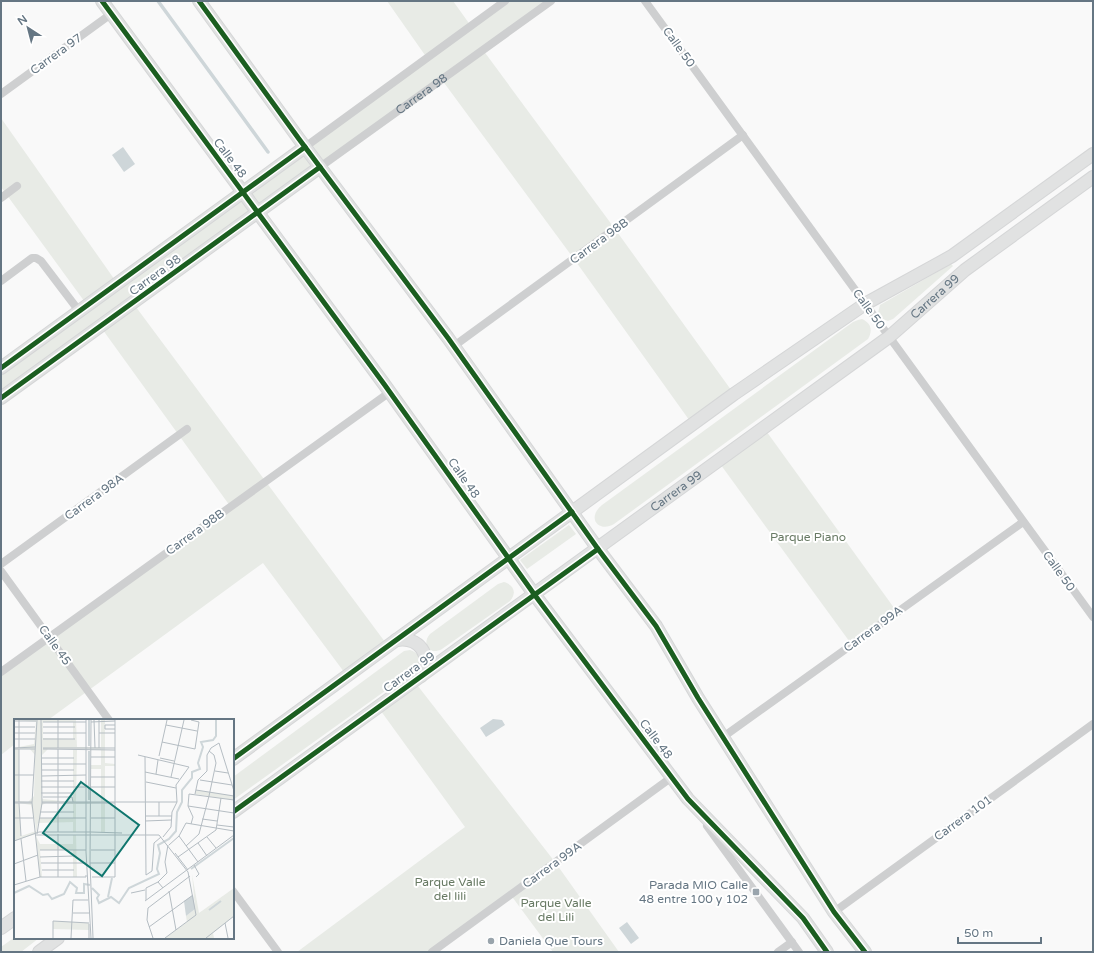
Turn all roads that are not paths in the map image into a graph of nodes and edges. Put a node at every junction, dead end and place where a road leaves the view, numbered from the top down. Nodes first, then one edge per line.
1 (102, 1) edge
2 (199, 1) edge
3 (505, 1) edge
4 (551, 1) edge
5 (645, 1) edge
6 (111, 14) junction
7 (2, 91) edge
8 (744, 136) junction
9 (305, 147) junction
10 (1093, 154) edge
11 (320, 167) junction
12 (1093, 177) edge
13 (17, 186) dead end
14 (243, 192) junction
15 (1, 198) edge
16 (258, 212) junction
17 (1, 281) edge
18 (865, 304) junction
19 (79, 311) junction
20 (889, 337) junction
21 (454, 346) junction
22 (1, 368) edge
23 (390, 392) junction
24 (1, 398) edge
25 (187, 429) dead end
26 (572, 512) junction
27 (1023, 522) junction
28 (598, 549) junction
29 (508, 558) junction
30 (1, 564) edge
31 (1, 571) edge
32 (534, 594) junction
33 (1093, 617) edge
34 (49, 637) junction
35 (396, 640) junction
36 (1, 672) edge
37 (421, 676) junction
38 (108, 719) edge
39 (1093, 724) edge
40 (723, 737) junction
41 (234, 758) edge
42 (672, 777) junction
43 (688, 800) junction
44 (234, 811) edge
45 (234, 892) edge
46 (834, 912) junction
47 (14, 919) edge
48 (1, 928) edge
49 (57, 939) edge
50 (792, 942) junction
51 (39, 952) edge
52 (278, 952) edge
53 (432, 952) edge
54 (778, 952) edge
55 (799, 952) edge
56 (827, 952) edge
57 (865, 952) edge

1 - 6 main road, Calle 48
2 - 9 main road
3 - 9 street, Carrera 98
4 - 11 street, Carrera 98
5 - 8 street, Calle 50
6 - 7 street, Carrera 97
6 - 14 main road, Calle 48
8 - 18 street, Calle 50
8 - 21 street, Carrera 98B
9 - 11 main road
9 - 14 main road, Carrera 98
10 - 18 main road, Carrera 99
11 - 16 main road, Carrera 98
11 - 21 main road
12 - 20 main road, Carrera 99
13 - 15 street
14 - 16 main road, Calle 48
14 - 19 main road, Carrera 98
16 - 23 main road, Calle 48
16 - 24 main road, Carrera 98
17 - 19 street
18 - 20 street, Calle 50
18 - 26 main road, Carrera 99
19 - 22 main road, Carrera 98
20 - 27 street, Calle 50
20 - 28 main road, Carrera 99
21 - 26 main road
23 - 29 main road, Calle 48
23 - 34 street, Carrera 98B
25 - 30 street, Carrera 98A
26 - 28 main road
26 - 29 main road, Carrera 99
27 - 33 street, Calle 50
27 - 40 street, Carrera 99A
28 - 32 main road, Carrera 99
28 - 40 main road
29 - 32 main road, Calle 48
29 - 35 main road, Carrera 99
31 - 34 street, Calle 45
32 - 37 main road, Carrera 99
32 - 42 main road, Calle 48
34 - 36 street, Carrera 98B
34 - 38 street, Calle 45
35 - 37 main road
35 - 41 main road, Carrera 99
37 - 44 main road, Carrera 99
39 - 46 street, Carrera 101
40 - 46 main road
42 - 43 main road, Calle 48
42 - 53 street, Carrera 99A
43 - 50 street, Calle 48
43 - 56 main road, Calle 48
45 - 52 street
46 - 57 main road
47 - 48 main road
49 - 51 main road
50 - 54 street
50 - 55 street, Calle 48

